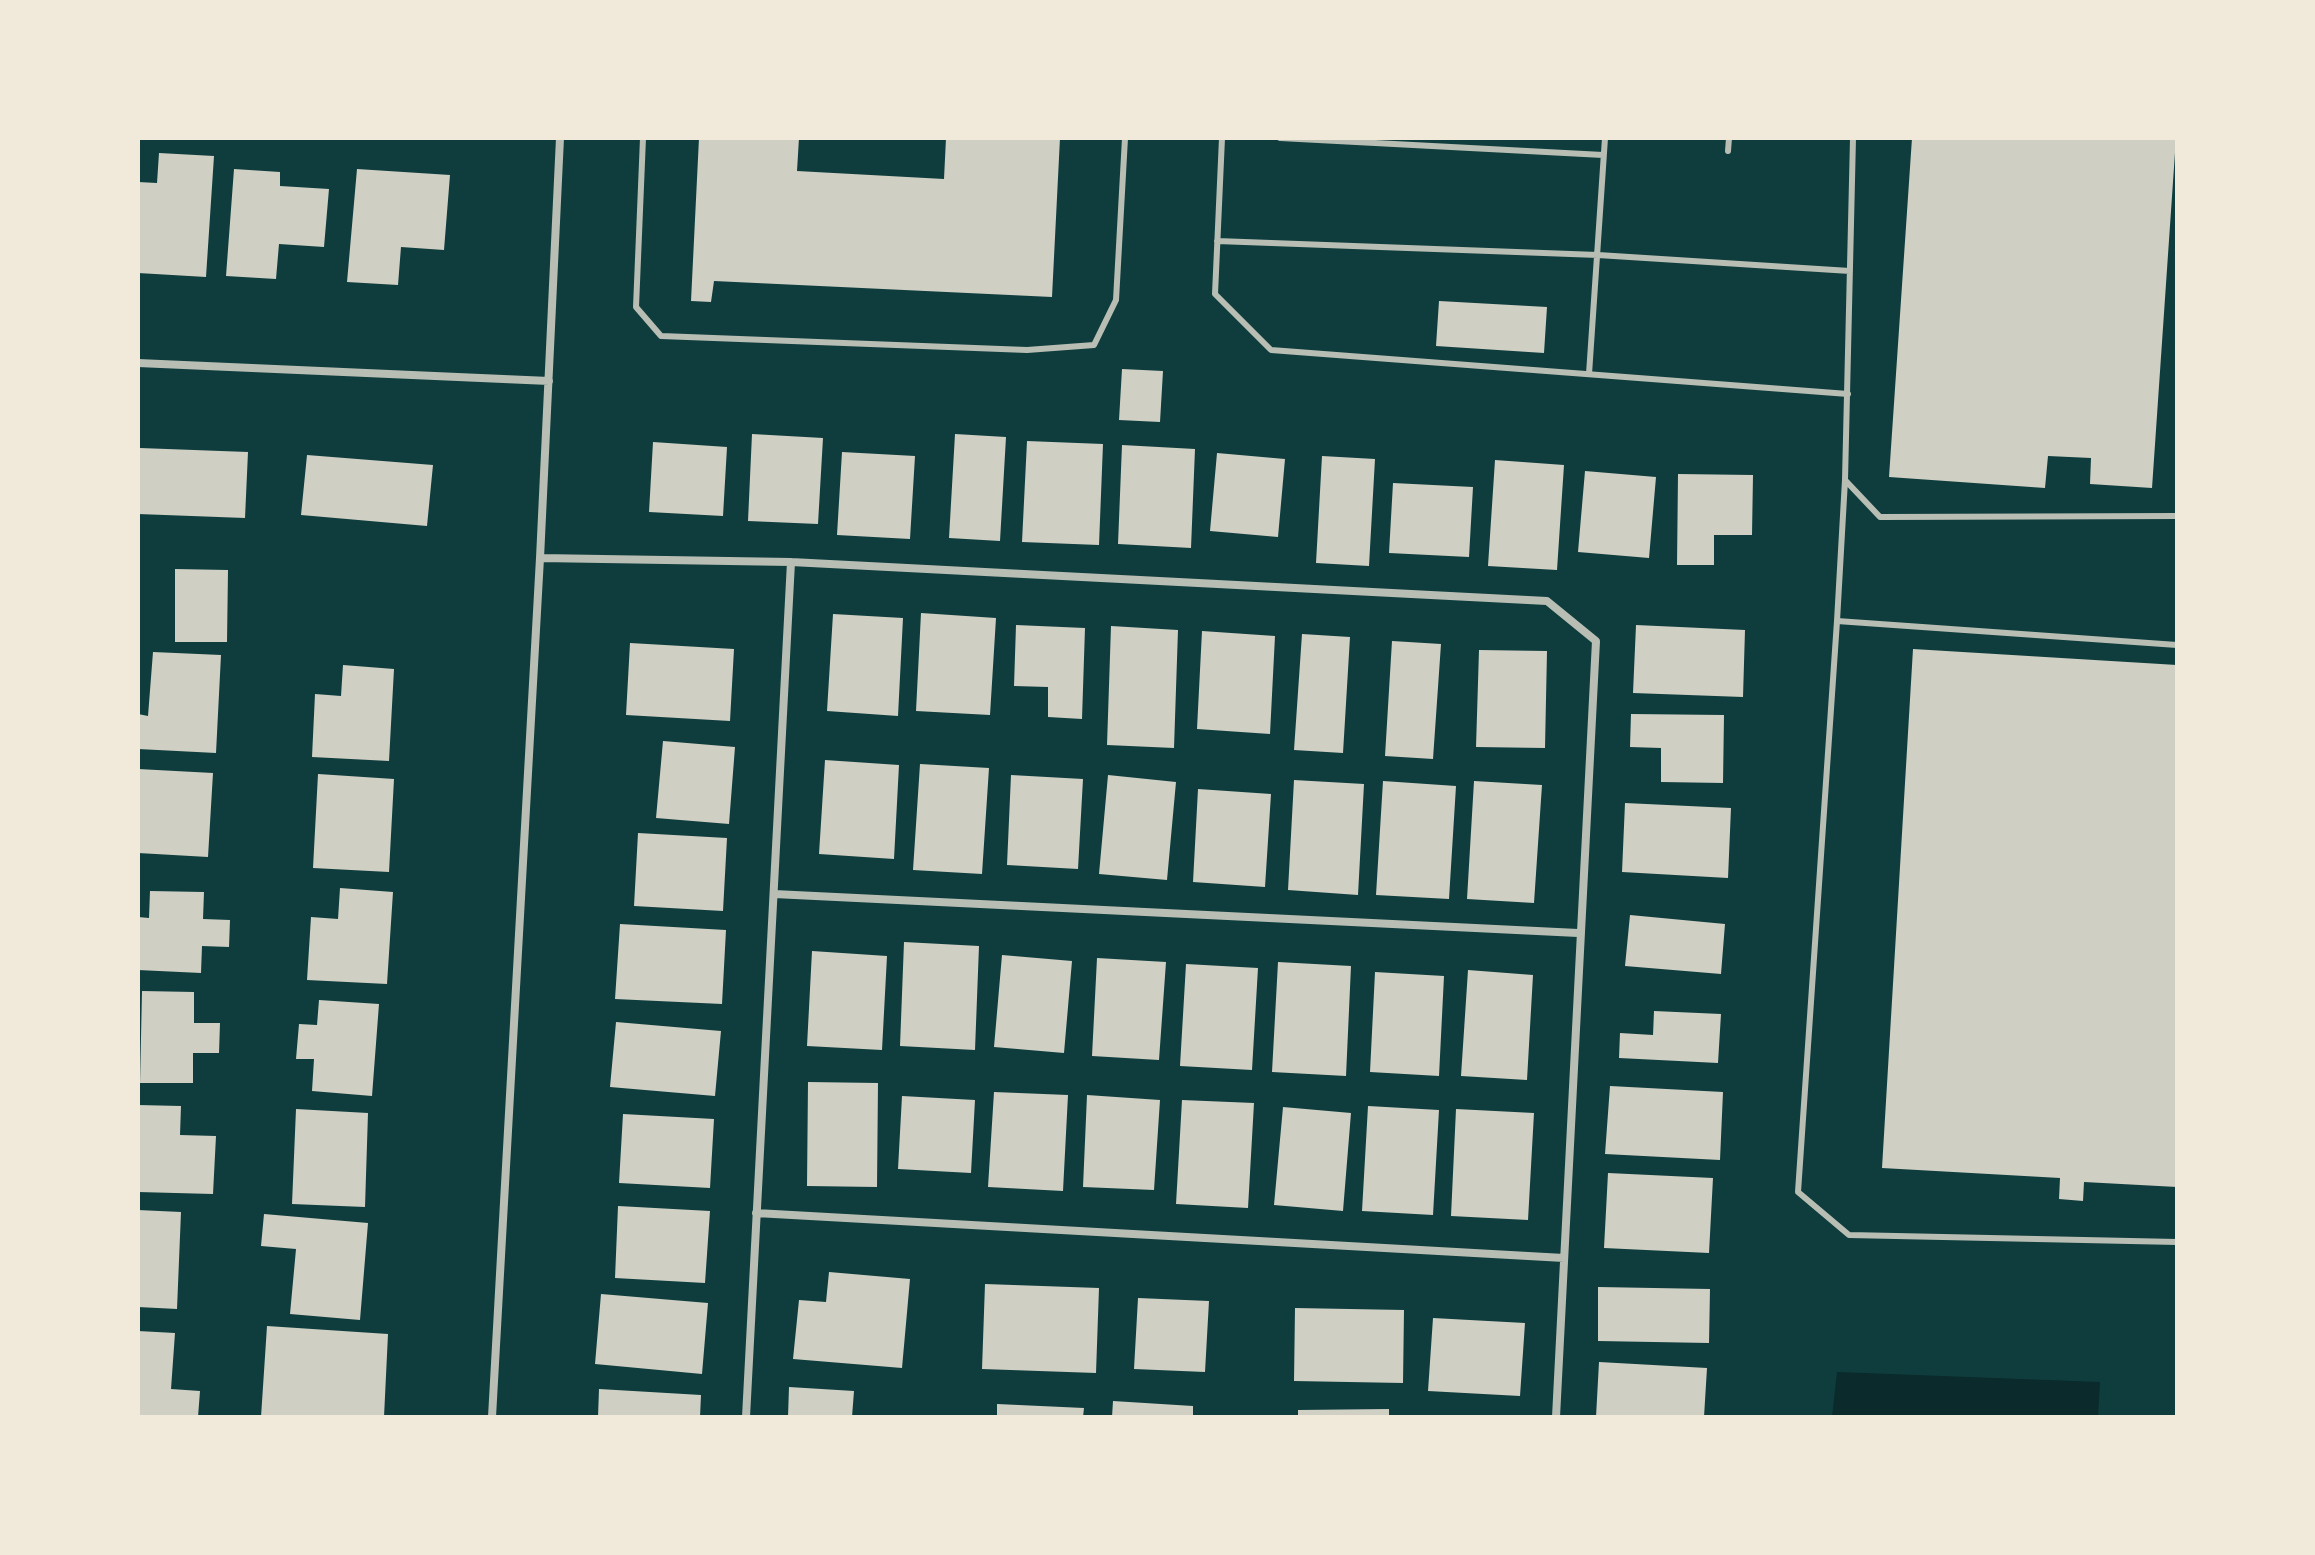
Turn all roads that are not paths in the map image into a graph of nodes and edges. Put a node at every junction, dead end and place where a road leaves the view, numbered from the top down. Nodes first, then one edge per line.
1 (560, 138) edge
2 (643, 138) edge
3 (1125, 138) edge
4 (1222, 138) edge
5 (1280, 138) edge
6 (1605, 138) edge
7 (1729, 138) edge
8 (1853, 138) edge
9 (1728, 151) dead end
10 (1603, 155) junction
11 (1217, 241) junction
12 (1598, 255) junction
13 (1850, 271) junction
14 (138, 363) edge
15 (1589, 374) junction
16 (549, 381) junction
17 (1848, 394) junction
18 (1845, 480) junction
19 (2177, 516) edge
20 (540, 558) junction
21 (791, 562) junction
22 (1837, 621) junction
23 (2177, 645) edge
24 (774, 894) junction
25 (1578, 933) junction
26 (756, 1213) junction
27 (2177, 1242) edge
28 (1564, 1258) junction
29 (492, 1417) edge
30 (746, 1417) edge
31 (1556, 1417) edge

1 - 16 street
2 - 3 lane
4 - 11 lane
5 - 10 lane
6 - 10 lane
7 - 9 lane
8 - 13 lane
10 - 12 lane
11 - 12 lane
11 - 15 lane
12 - 13 lane
12 - 15 lane
13 - 17 lane
14 - 16 street
15 - 17 lane
16 - 20 street
17 - 18 lane
18 - 19 lane
18 - 22 lane
20 - 21 street
20 - 29 street
21 - 24 street
21 - 25 street
22 - 23 lane
22 - 27 lane
24 - 25 street
24 - 26 street
25 - 28 street
26 - 28 street
26 - 30 street
28 - 31 street

